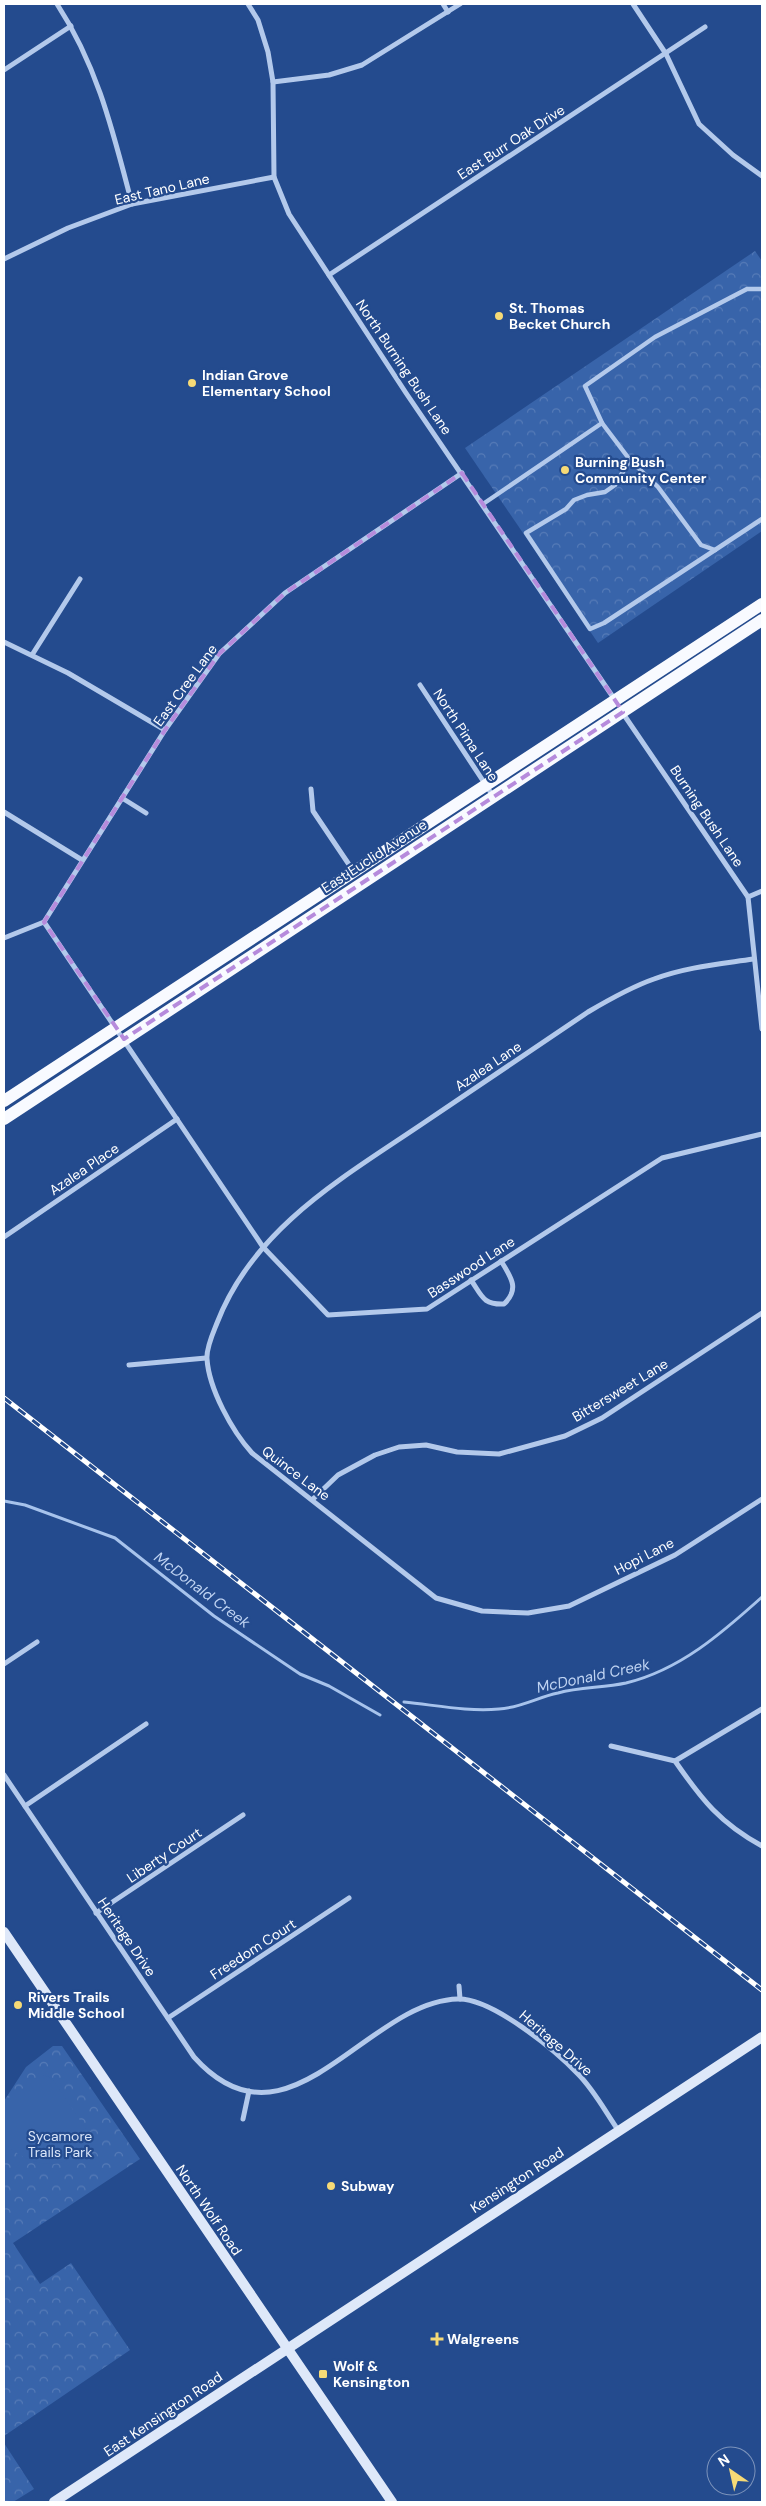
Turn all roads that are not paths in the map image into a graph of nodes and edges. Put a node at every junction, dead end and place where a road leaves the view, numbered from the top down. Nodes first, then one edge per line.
1 (57, 4) edge
2 (248, 4) edge
3 (443, 4) edge
4 (460, 4) edge
5 (633, 4) edge
6 (448, 12) junction
7 (71, 26) junction
8 (705, 27) dead end
9 (666, 54) junction
10 (4, 70) edge
11 (274, 82) junction
12 (762, 176) edge
13 (274, 177) junction
14 (132, 204) junction
15 (4, 258) edge
16 (329, 275) junction
17 (762, 289) edge
18 (602, 423) junction
19 (630, 460) junction
20 (462, 473) junction
21 (483, 504) junction
22 (762, 519) edge
23 (715, 550) junction
24 (80, 579) dead end
25 (762, 604) edge
26 (762, 620) edge
27 (4, 642) edge
28 (32, 655) junction
29 (420, 685) dead end
30 (619, 707) junction
31 (164, 730) junction
32 (311, 789) dead end
33 (490, 791) junction
34 (122, 798) junction
35 (4, 812) edge
36 (146, 813) dead end
37 (82, 860) junction
38 (358, 877) junction
39 (762, 891) edge
40 (748, 897) junction
41 (44, 922) junction
42 (4, 938) edge
43 (753, 959) junction
44 (762, 1029) edge
45 (120, 1034) junction
46 (4, 1101) edge
47 (4, 1119) edge
48 (177, 1120) junction
49 (762, 1134) edge
50 (4, 1236) edge
51 (263, 1247) junction
52 (501, 1261) junction
53 (471, 1280) junction
54 (762, 1313) edge
55 (206, 1358) junction
56 (129, 1365) dead end
57 (313, 1499) junction
58 (762, 1499) edge
59 (528, 1613) joint
60 (37, 1642) dead end
61 (4, 1664) edge
62 (762, 1709) edge
63 (146, 1724) dead end
64 (611, 1746) dead end
65 (675, 1761) junction
66 (4, 1775) edge
67 (25, 1806) junction
68 (243, 1815) dead end
69 (762, 1846) edge
70 (350, 1898) dead end
71 (96, 1913) junction
72 (4, 1932) edge
73 (459, 1986) dead end
74 (460, 1999) junction
75 (168, 2018) junction
76 (762, 2037) edge
77 (250, 2091) junction
78 (243, 2119) dead end
79 (618, 2130) junction
80 (287, 2348) junction
81 (54, 2502) edge
82 (392, 2502) edge

1 - 7 street
2 - 11 street, North Burning Bush Lane
3 - 6 street
4 - 6 street
5 - 9 street
6 - 11 street
7 - 10 street
7 - 14 street
8 - 9 street, East Burr Oak Drive
9 - 12 street
9 - 16 street, East Burr Oak Drive
11 - 13 street, North Burning Bush Lane
13 - 14 street, East Tano Lane
13 - 16 street, North Burning Bush Lane
14 - 15 street, East Tano Lane
16 - 20 street, North Burning Bush Lane
17 - 18 street
18 - 19 street
18 - 21 street
19 - 23 street
19 - 23 street
20 - 21 street, North Burning Bush Lane
20 - 31 street, East Cree Lane
21 - 30 street, North Burning Bush Lane
22 - 23 street
24 - 28 street
25 - 30 main road, East Euclid Avenue
26 - 30 main road, East Euclid Avenue
27 - 28 street
28 - 31 street
29 - 33 street, North Pima Lane
30 - 33 main road, East Euclid Avenue
30 - 40 street, Burning Bush Lane
31 - 34 street, East Cree Lane
32 - 38 street
33 - 38 main road, East Euclid Avenue
34 - 36 street
34 - 37 street, East Cree Lane
35 - 37 street
37 - 41 street, East Cree Lane
38 - 45 main road, East Euclid Avenue
39 - 40 street
40 - 43 street, Burning Bush Lane
41 - 42 street
41 - 45 street, Basswood Lane
43 - 44 street, Burning Bush Lane
43 - 51 street, Azalea Lane
45 - 46 main road, East Euclid Avenue
45 - 47 main road, East Euclid Avenue
45 - 48 street, Basswood Lane
48 - 50 street, Azalea Place
48 - 51 street, Basswood Lane
49 - 52 street, Basswood Lane
51 - 53 street, Basswood Lane
51 - 55 street
52 - 53 street, Basswood Lane
52 - 53 street
54 - 57 street, Bittersweet Lane
55 - 56 street
55 - 57 street, Quince Lane
57 - 59 street, Quince Lane
58 - 59 street, Hopi Lane
60 - 61 street
62 - 65 street
63 - 67 street
64 - 65 street
65 - 69 street
66 - 67 street, Heritage Drive
67 - 71 street, Heritage Drive
68 - 71 street, Liberty Court
70 - 75 street, Freedom Court
71 - 75 street, Heritage Drive
72 - 80 main road, North Wolf Road
73 - 74 street
74 - 77 street, Heritage Drive
74 - 79 street, Heritage Drive
75 - 77 street, Heritage Drive
76 - 79 main road, Kensington Road
77 - 78 street
79 - 80 main road, Kensington Road
80 - 81 main road, East Kensington Road
80 - 82 main road, North Wolf Road

